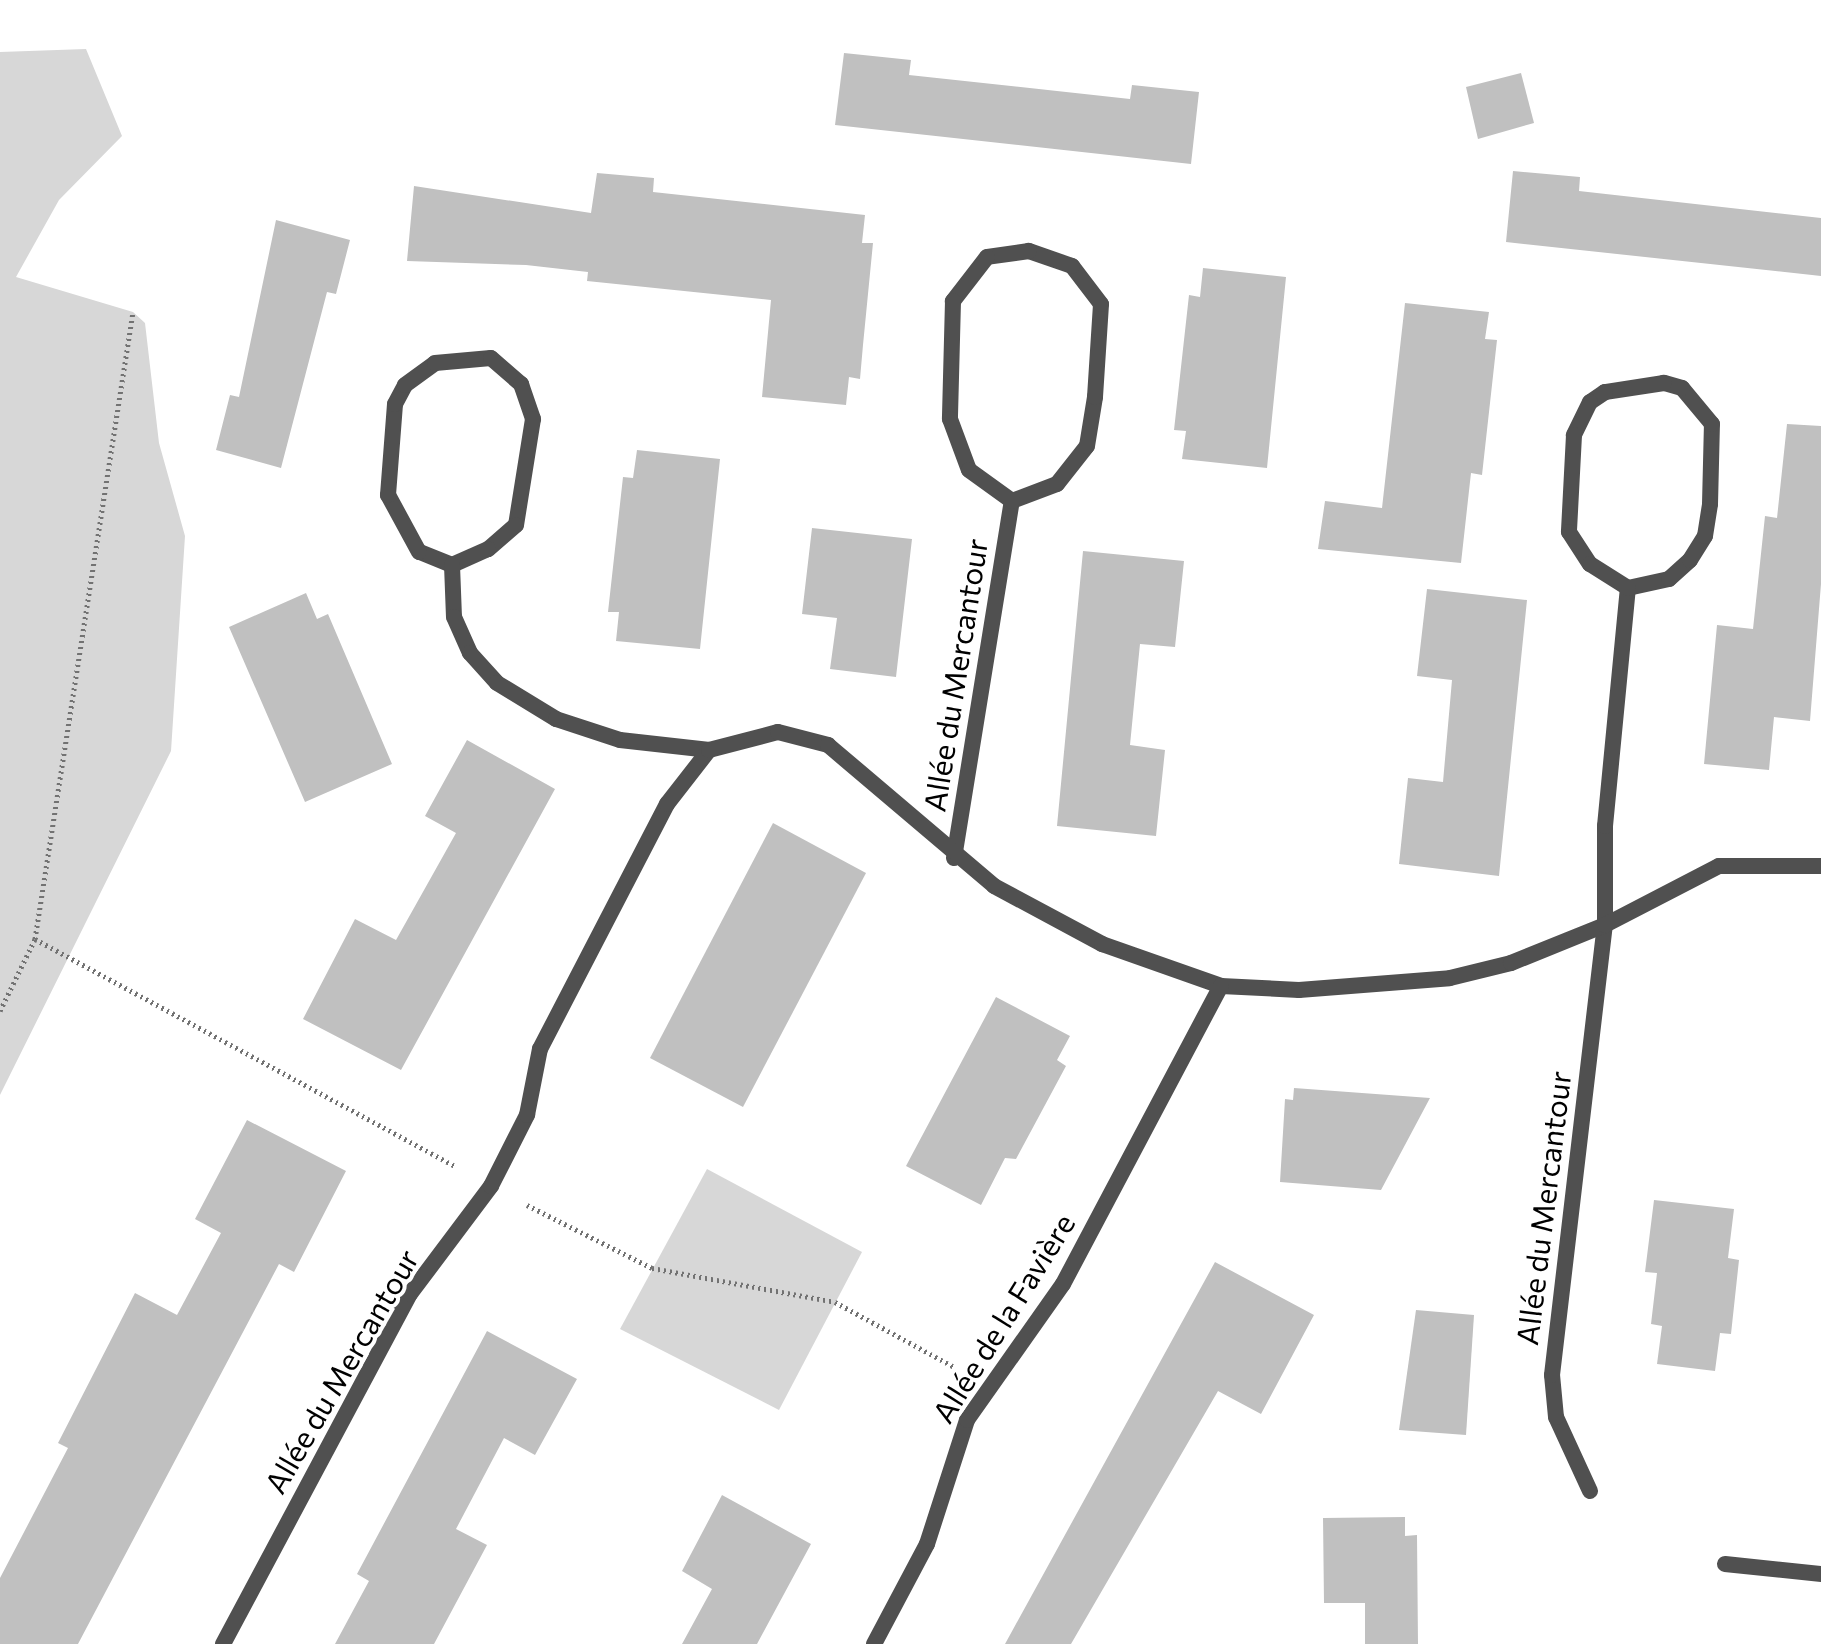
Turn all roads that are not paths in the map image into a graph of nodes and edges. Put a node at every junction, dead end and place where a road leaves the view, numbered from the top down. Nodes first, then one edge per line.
1 (1012, 501) junction
2 (452, 565) junction
3 (1628, 588) junction
4 (709, 750) junction
5 (954, 858) junction
6 (1821, 866) edge
7 (1605, 925) junction
8 (1221, 986) junction
9 (1590, 1491) dead end
10 (1725, 1564) dead end
11 (1821, 1574) edge
12 (223, 1644) edge
13 (874, 1644) edge

1 - 1 street, Allée du Mercantour
1 - 5 street, Allée du Mercantour
2 - 2 street
2 - 4 street, Allée du Mercantour
3 - 3 street
3 - 7 street, Allée du Mercantour
4 - 5 street, Allée du Mercantour
4 - 12 street, Allée du Mercantour
5 - 8 street, Allée du Mercantour
6 - 7 street, Allée du Mercantour
7 - 8 street, Allée du Mercantour
7 - 9 street, Allée du Mercantour
8 - 13 street, Allée de la Favière
10 - 11 street

